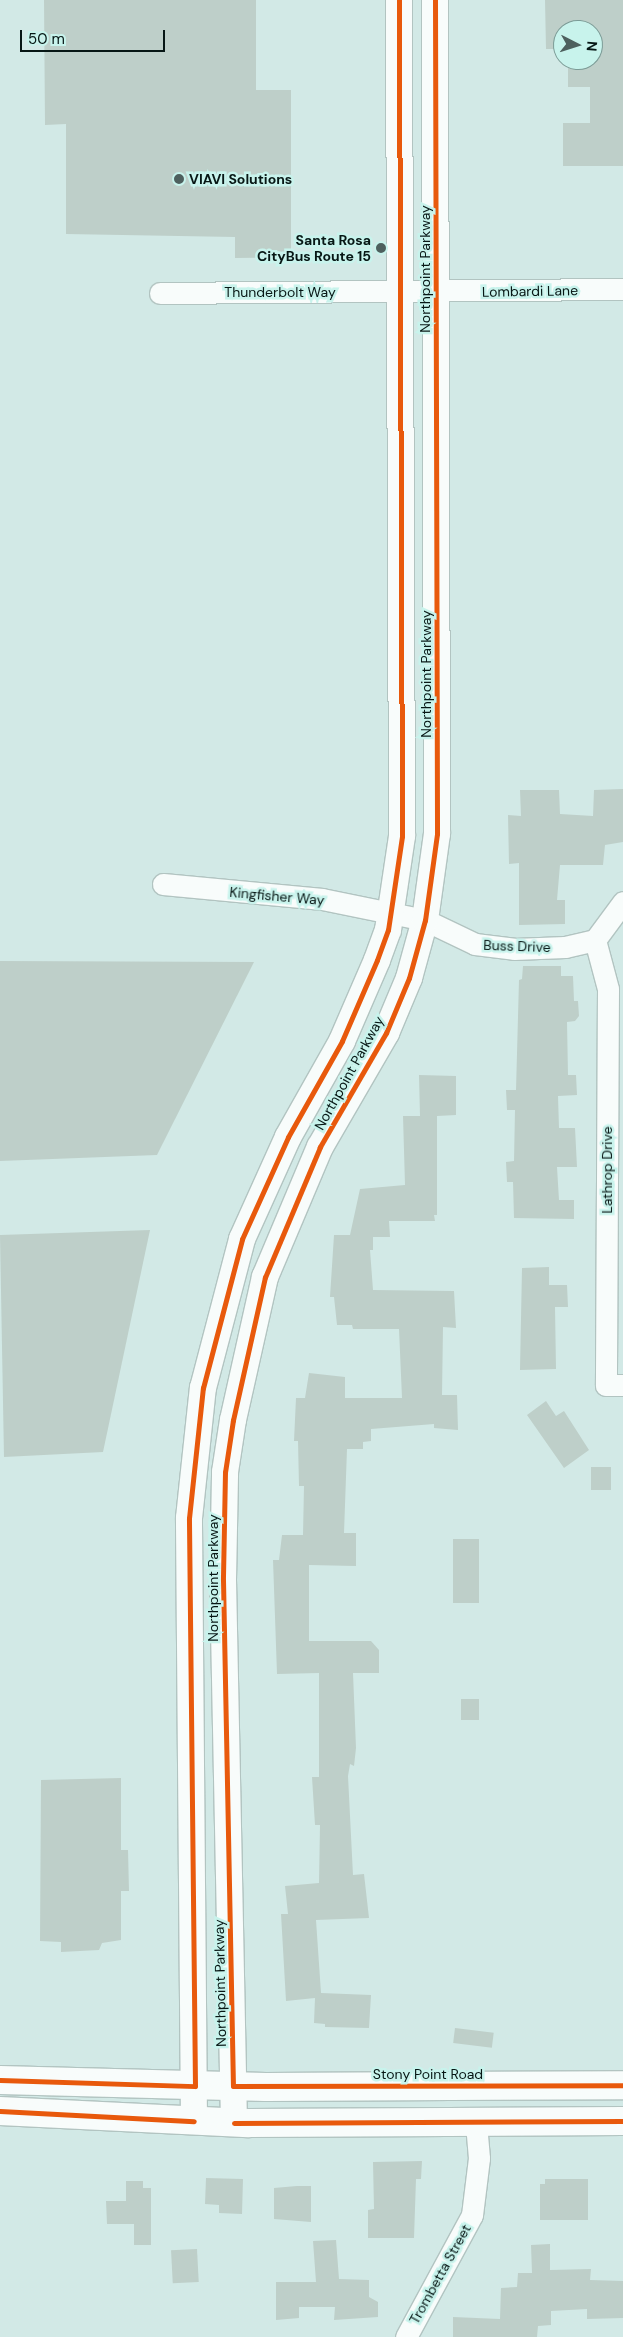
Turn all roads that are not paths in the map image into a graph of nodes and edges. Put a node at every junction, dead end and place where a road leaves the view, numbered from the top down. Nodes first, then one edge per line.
1 (399, 0) edge
2 (434, 0) edge
3 (623, 289) edge
4 (401, 291) junction
5 (437, 291) junction
6 (160, 293) dead end
7 (163, 884) dead end
8 (623, 902) edge
9 (390, 913) junction
10 (425, 920) junction
11 (595, 940) junction
12 (623, 1385) edge
13 (0, 2080) edge
14 (623, 2085) edge
15 (194, 2086) junction
16 (234, 2086) junction
17 (0, 2111) edge
18 (194, 2121) junction
19 (476, 2121) junction
20 (623, 2121) edge
21 (234, 2122) junction
22 (406, 2337) edge

1 - 4 street, Northpoint Parkway
2 - 5 street, Northpoint Parkway
3 - 5 street, Lombardi Lane
4 - 5 street, Lombardi Lane
4 - 6 street, Thunderbolt Way
4 - 9 street, Northpoint Parkway
5 - 10 street, Northpoint Parkway
7 - 9 street, Kingfisher Way
8 - 11 street
9 - 10 street, Kingfisher Way
9 - 15 street, Northpoint Parkway
10 - 11 street, Buss Drive
10 - 16 street, Northpoint Parkway
11 - 12 street, Lathrop Drive
13 - 15 main road, Stony Point Road
14 - 16 main road, Stony Point Road
15 - 16 main road, Stony Point Road
15 - 18 street, Northpoint Parkway
16 - 21 street, Northpoint Parkway
17 - 18 main road
18 - 21 main road
19 - 20 main road
19 - 21 main road
19 - 22 street, Trombetta Street

